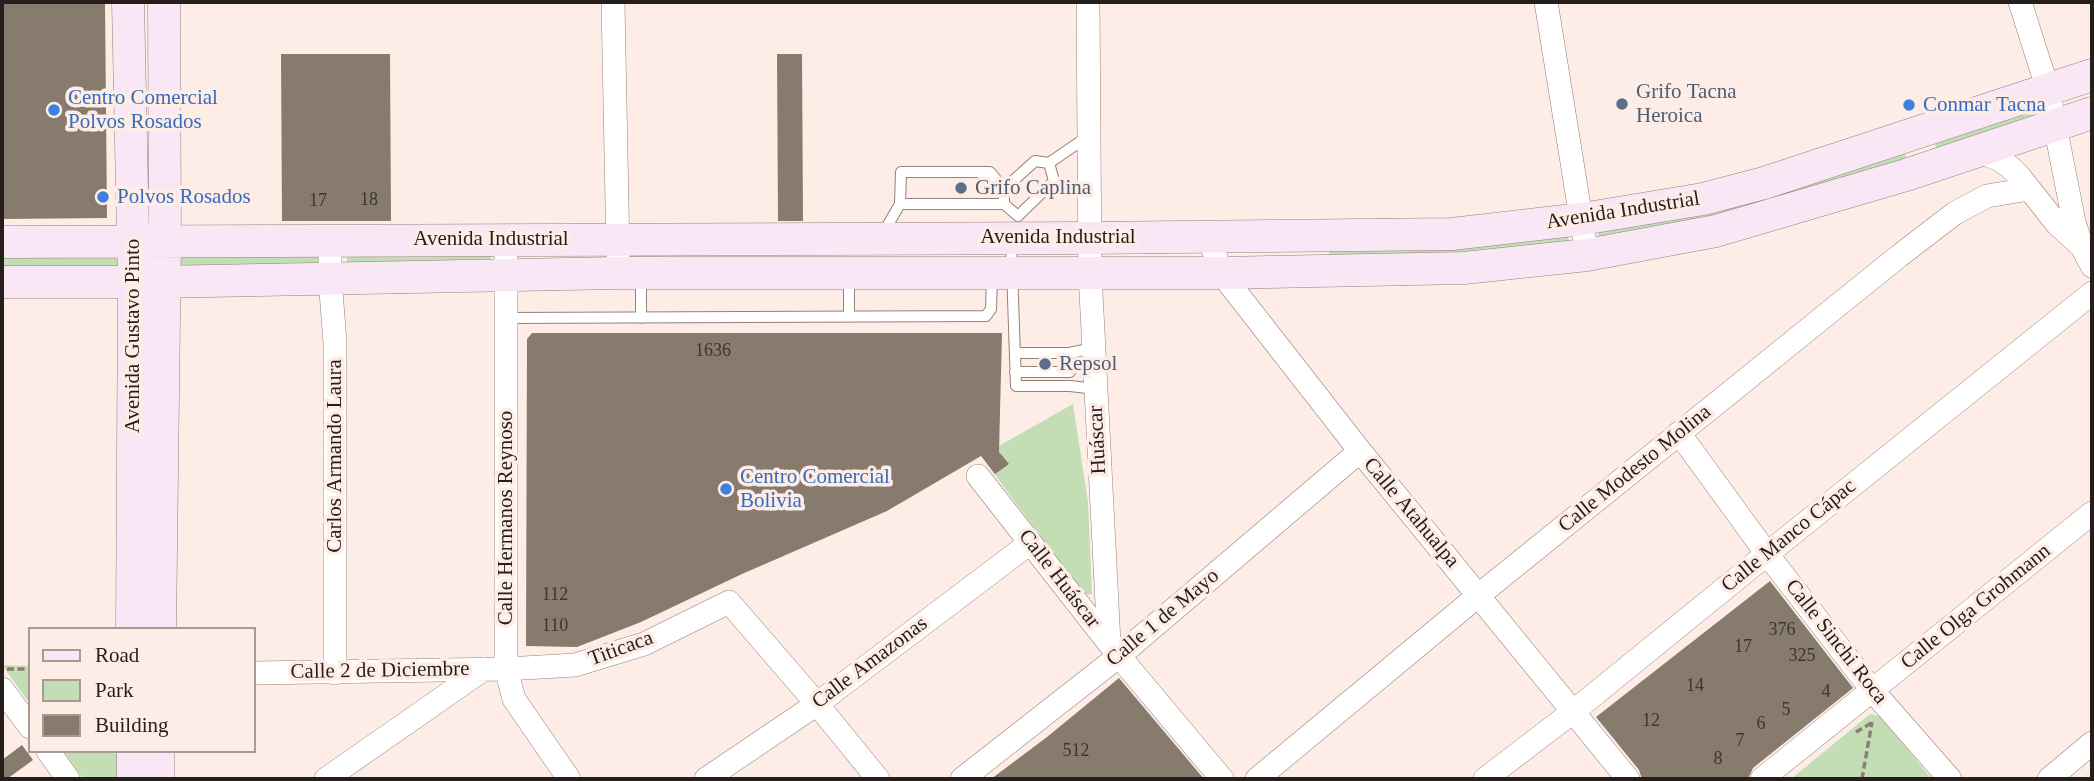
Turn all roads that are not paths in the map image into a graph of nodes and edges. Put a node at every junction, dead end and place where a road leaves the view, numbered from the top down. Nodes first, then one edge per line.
1 (128, 2) edge
2 (164, 2) edge
3 (613, 2) edge
4 (1087, 2) edge
5 (1546, 2) edge
6 (2020, 2) edge
7 (2092, 75) edge
8 (2048, 89) junction
9 (2092, 113) edge
10 (2056, 125) junction
11 (1916, 133) junction
12 (1088, 136) junction
13 (1978, 151) junction
14 (1049, 163) junction
15 (1927, 168) junction
16 (1004, 188) junction
17 (2029, 190) junction
18 (900, 204) junction
19 (1004, 204) junction
20 (1582, 219) junction
21 (1314, 236) junction
22 (1209, 237) junction
23 (873, 238) junction
24 (1011, 238) junction
25 (1089, 238) junction
26 (330, 239) junction
27 (506, 239) junction
28 (618, 239) junction
29 (133, 240) junction
30 (165, 240) junction
31 (2, 242) edge
32 (1587, 255) junction
33 (2087, 256) edge
34 (1314, 271) junction
35 (629, 273) junction
36 (857, 273) junction
37 (1221, 273) junction
38 (1001, 274) junction
39 (1090, 274) junction
40 (506, 275) junction
41 (330, 278) junction
42 (2, 282) edge
43 (149, 282) junction
44 (2092, 293) edge
45 (849, 317) junction
46 (506, 318) junction
47 (641, 318) junction
48 (1094, 348) junction
49 (1015, 353) junction
50 (1069, 353) junction
51 (1015, 372) junction
52 (1070, 372) junction
53 (1070, 386) junction
54 (1096, 389) junction
55 (1679, 433) junction
56 (1360, 451) junction
57 (978, 476) dead end
58 (2092, 513) edge
59 (1030, 543) junction
60 (1767, 554) junction
61 (1479, 596) junction
62 (132, 627) edge
63 (160, 627) edge
64 (1114, 650) junction
65 (495, 669) junction
66 (256, 673) edge
67 (335, 673) junction
68 (2, 689) edge
69 (1872, 690) junction
70 (817, 704) junction
71 (1574, 711) junction
72 (28, 724) edge
73 (2092, 743) edge
74 (49, 753) edge
75 (133, 753) edge
76 (158, 753) edge
77 (335, 776) edge
78 (68, 779) edge
79 (133, 779) edge
80 (158, 779) edge
81 (569, 779) edge
82 (706, 779) edge
83 (878, 779) edge
84 (962, 779) edge
85 (1222, 779) edge
86 (1257, 779) edge
87 (1485, 779) edge
88 (1628, 779) edge
89 (1762, 779) edge
90 (1950, 779) edge
91 (2049, 779) edge

1 - 29 main road, Avenida Gustavo Pinto
2 - 30 main road, Avenida Gustavo Pinto
3 - 28 street
4 - 12 street, Huáscar
5 - 20 street
6 - 8 street
7 - 8 main road, Avenida Industrial
8 - 10 street
8 - 11 main road, Avenida Industrial
9 - 10 main road, Avenida Industrial
10 - 13 main road, Avenida Industrial
10 - 33 street
11 - 15 main road
11 - 20 main road, Avenida Industrial
12 - 14 lane
12 - 25 street, Huáscar
13 - 15 main road, Avenida Industrial
13 - 17 street
14 - 16 lane
14 - 19 lane
15 - 32 main road, Avenida Industrial
16 - 18 lane
16 - 19 lane
17 - 33 street
17 - 55 street, Calle Modesto Molina
18 - 19 lane
18 - 23 lane
20 - 21 main road, Avenida Industrial
20 - 32 street
21 - 22 main road, Avenida Industrial
21 - 34 main road
22 - 25 main road, Avenida Industrial
22 - 37 street, Calle Atahualpa
23 - 24 main road, Avenida Industrial
23 - 28 main road, Avenida Industrial
23 - 36 main road
24 - 25 main road, Avenida Industrial
24 - 38 lane
25 - 39 street, Huáscar
26 - 27 main road, Avenida Industrial
26 - 30 main road, Avenida Industrial
26 - 41 street, Carlos Armando Laura
27 - 28 main road, Avenida Industrial
27 - 40 street, Calle Hermanos Reynoso
28 - 35 street
29 - 30 main road, Avenida Industrial
29 - 31 main road, Avenida Industrial
29 - 43 main road, Avenida Gustavo Pinto
30 - 43 main road, Avenida Gustavo Pinto
32 - 34 main road, Avenida Industrial
34 - 37 main road, Avenida Industrial
35 - 36 main road, Avenida Industrial
35 - 40 main road, Avenida Industrial
35 - 47 lane
36 - 38 main road, Avenida Industrial
36 - 45 lane
37 - 39 main road, Avenida Industrial
37 - 56 street, Calle Atahualpa
38 - 39 main road, Avenida Industrial
38 - 45 lane
38 - 49 lane
39 - 48 street, Huáscar
40 - 41 main road, Avenida Industrial
40 - 46 street, Calle Hermanos Reynoso
41 - 43 main road, Avenida Industrial
41 - 67 street, Carlos Armando Laura
42 - 43 main road, Avenida Industrial
43 - 62 main road, Avenida Gustavo Pinto
43 - 63 main road, Avenida Gustavo Pinto
44 - 60 street, Calle Manco Cápac
45 - 47 lane
46 - 47 lane
46 - 65 street, Calle Hermanos Reynoso
48 - 50 lane
48 - 54 street, Huáscar
49 - 50 lane
49 - 51 lane
50 - 52 lane
51 - 52 lane
51 - 53 lane
52 - 53 lane
53 - 54 lane
54 - 64 street, Huáscar
55 - 60 street, Calle Sinchi Roca
55 - 61 street, Calle Modesto Molina
56 - 61 street, Calle Atahualpa
56 - 64 street, Calle 1 de Mayo
57 - 59 street, Calle Huáscar
58 - 69 street, Calle Olga Grohmann
59 - 64 street, Calle Huáscar
59 - 70 street, Calle Amazonas
60 - 69 street, Calle Sinchi Roca
60 - 71 street, Calle Manco Cápac
61 - 71 street, Calle Atahualpa
61 - 86 street, Calle Modesto Molina
64 - 84 street, Calle 1 de Mayo
64 - 85 street, Calle Huáscar
65 - 67 street, Calle 2 de Diciembre
65 - 70 street, Titicaca
65 - 77 street
65 - 81 street, Calle Hermanos Reynoso
66 - 67 street, Calle 2 de Diciembre
68 - 72 street
69 - 89 street, Calle Olga Grohmann
69 - 90 street, Calle Sinchi Roca
70 - 82 street, Calle Amazonas
70 - 83 street
71 - 87 street, Calle Manco Cápac
71 - 88 street, Calle Atahualpa
73 - 91 street
74 - 78 street
75 - 79 main road
76 - 80 main road

